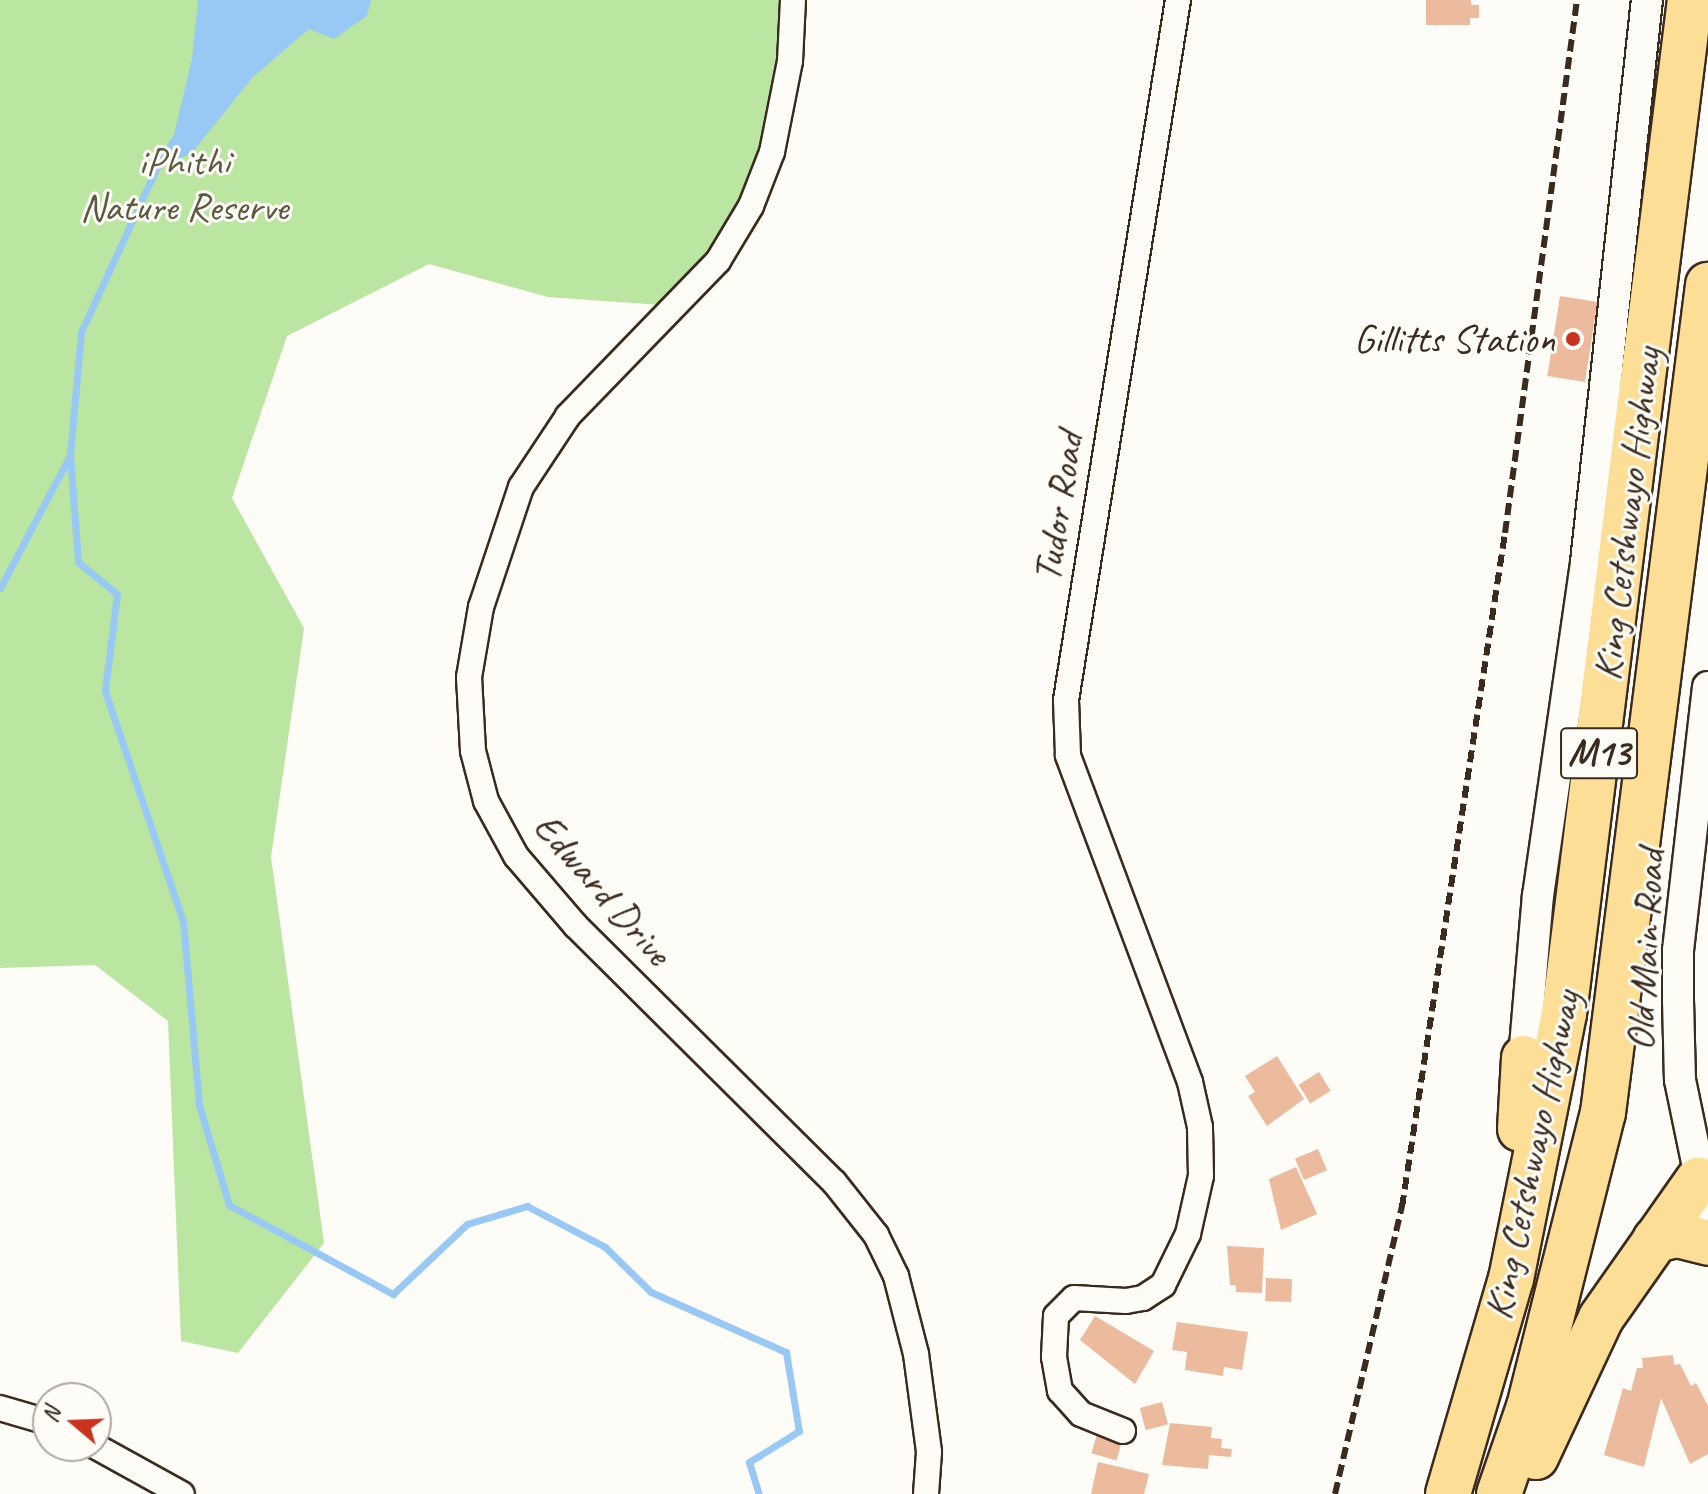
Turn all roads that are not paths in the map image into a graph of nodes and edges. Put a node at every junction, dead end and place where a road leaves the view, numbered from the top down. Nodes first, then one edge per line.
1 (793, 0) edge
2 (1178, 0) edge
3 (1647, 0) edge
4 (1690, 0) edge
5 (1708, 285) edge
6 (1708, 687) edge
7 (1524, 1058) joint
8 (1703, 1198) edge
9 (1655, 1240) junction
10 (1708, 1243) edge
11 (1511, 1279) junction
12 (0, 1408) edge
13 (32, 1417) edge
14 (1123, 1431) dead end
15 (112, 1455) edge
16 (182, 1494) edge
17 (926, 1494) edge
18 (1448, 1494) edge
19 (1499, 1494) edge
20 (1517, 1494) edge

1 - 17 street, Edward Drive
2 - 14 street, Tudor Road
3 - 7 street
4 - 11 highway, King Cetshwayo Highway / M13
5 - 19 highway, King Cetshwayo Highway / M13
6 - 8 street, Old Main Road
7 - 11 highway
8 - 9 highway
9 - 10 highway
9 - 20 highway
11 - 18 highway, King Cetshwayo Highway / M13
12 - 13 street
15 - 16 street

